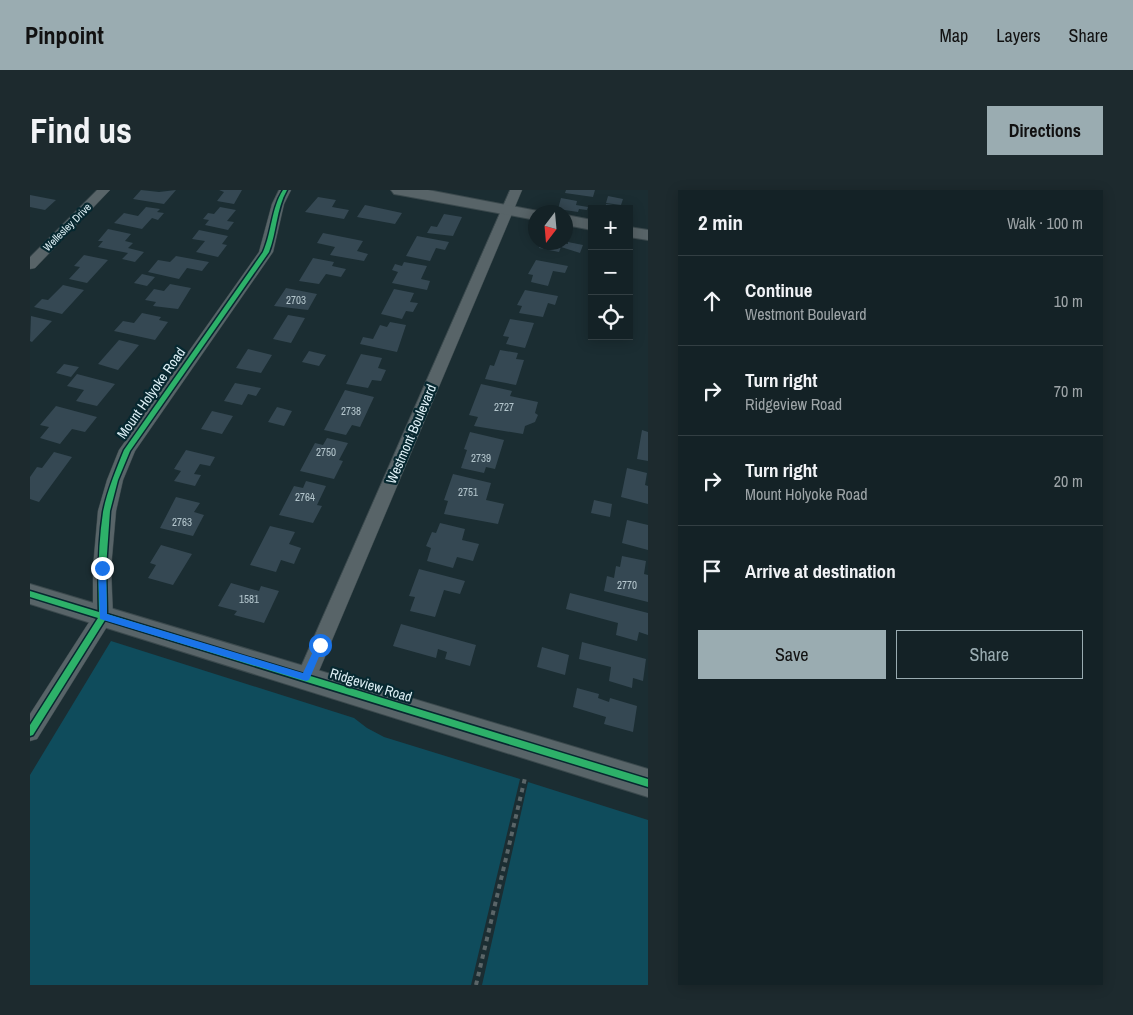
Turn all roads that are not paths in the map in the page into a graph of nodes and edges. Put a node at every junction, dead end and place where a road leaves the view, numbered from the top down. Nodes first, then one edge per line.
1 (104, 190) edge
2 (284, 190) edge
3 (400, 190) edge
4 (516, 190) edge
5 (508, 210) junction
6 (528, 214) edge
7 (573, 221) edge
8 (588, 224) edge
9 (633, 233) edge
10 (648, 235) edge
11 (30, 265) edge
12 (30, 594) edge
13 (103, 617) junction
14 (306, 678) junction
15 (30, 732) edge
16 (648, 783) edge

1 - 11 street, Wellesley Drive
2 - 13 street, Mount Holyoke Road
3 - 5 street
4 - 5 street, Westmont Boulevard
5 - 6 street
5 - 14 street, Westmont Boulevard
7 - 8 street
9 - 10 street
12 - 13 street, Ridgeview Road
13 - 14 street, Ridgeview Road
13 - 15 street
14 - 16 street, Ridgeview Road

